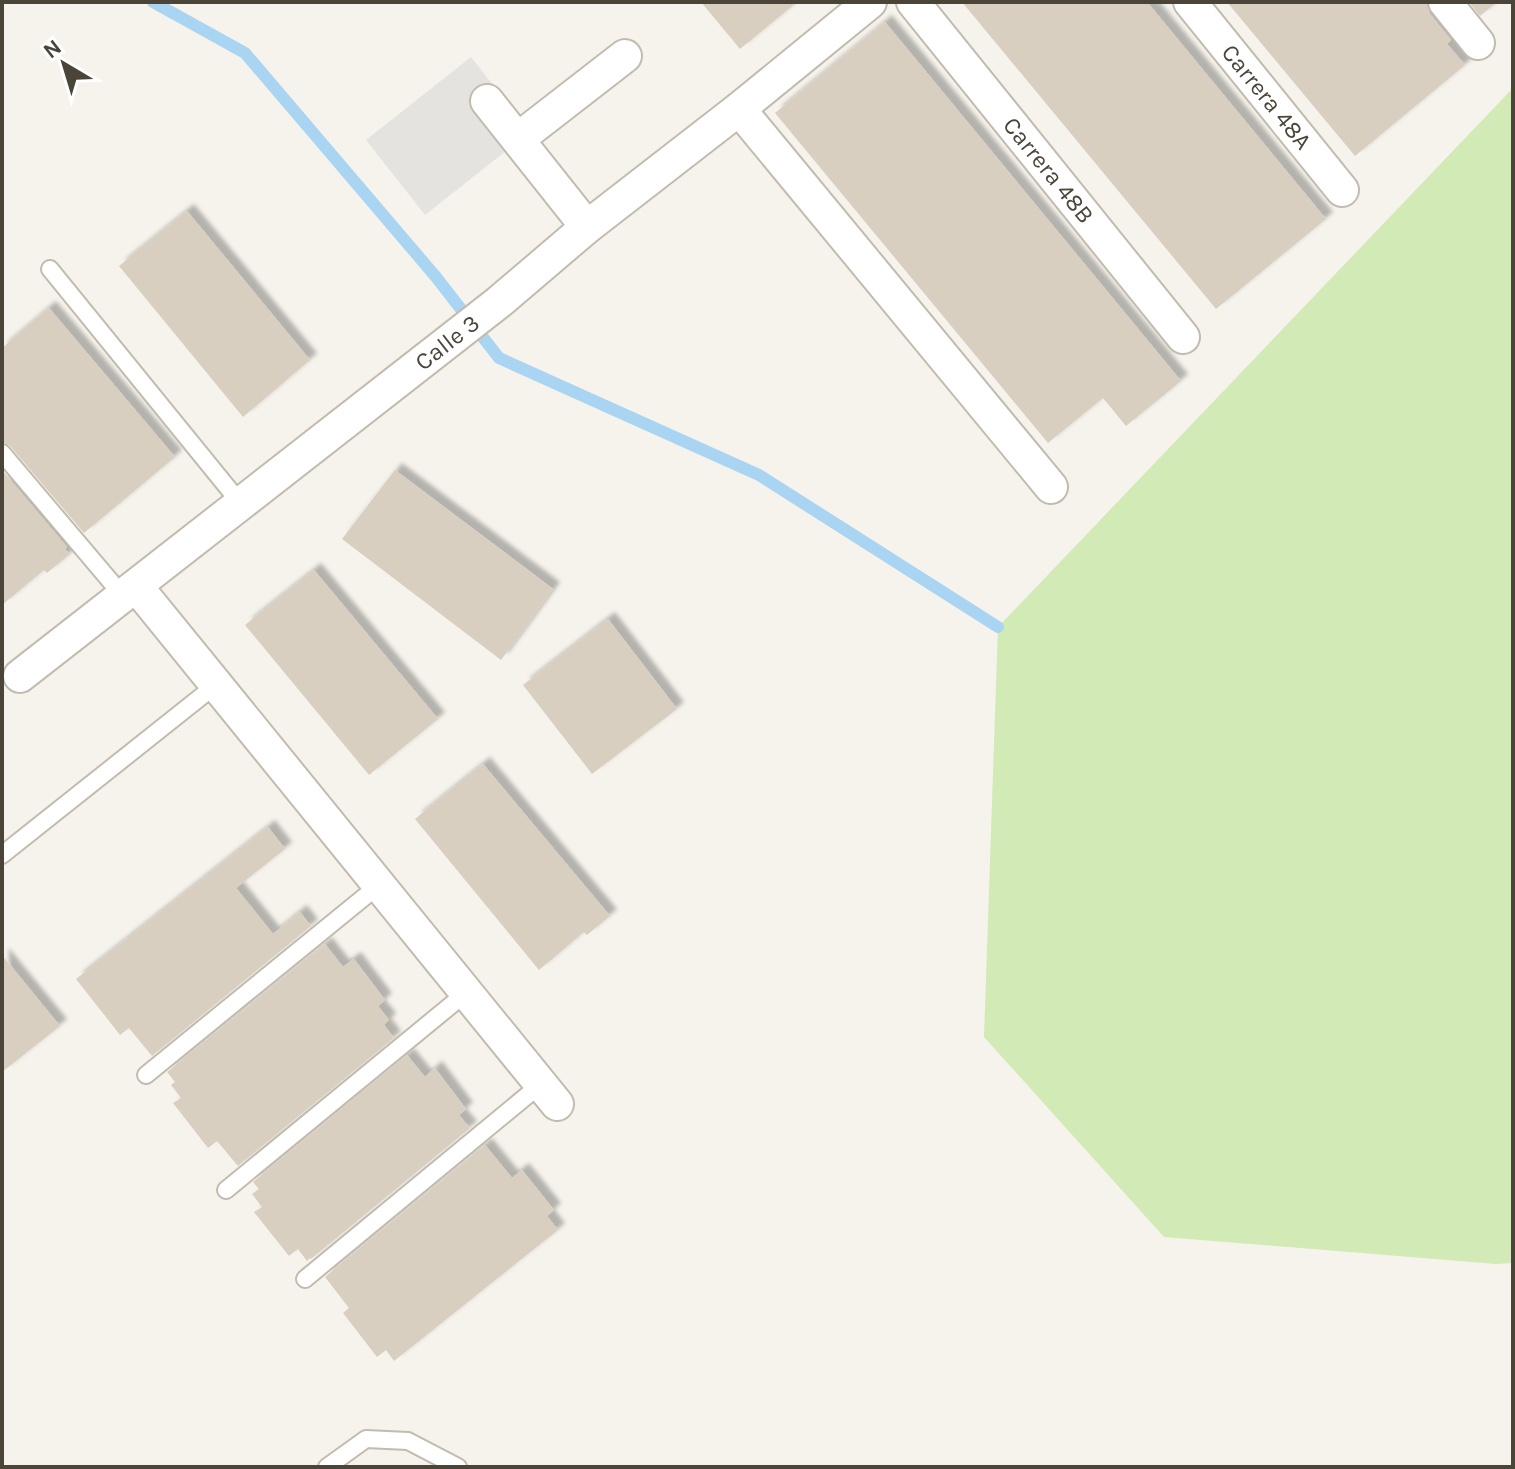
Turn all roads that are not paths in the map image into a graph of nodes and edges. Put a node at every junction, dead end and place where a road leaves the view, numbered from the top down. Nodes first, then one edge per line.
1 (870, 2) edge
2 (913, 2) edge
3 (1190, 2) edge
4 (1445, 2) edge
5 (1478, 43) dead end
6 (625, 56) dead end
7 (487, 101) dead end
8 (739, 109) junction
9 (518, 139) junction
10 (1342, 190) dead end
11 (587, 227) junction
12 (50, 269) dead end
13 (1183, 337) dead end
14 (2, 453) edge
15 (1051, 487) dead end
16 (241, 504) junction
17 (129, 591) junction
18 (20, 676) dead end
19 (217, 684) junction
20 (2, 855) edge
21 (379, 885) junction
22 (467, 992) junction
23 (146, 1075) dead end
24 (549, 1094) joint
25 (226, 1190) dead end
26 (305, 1279) dead end
27 (327, 1467) edge
28 (458, 1467) edge

1 - 8 street, Calle 3
2 - 13 street, Carrera 48B
3 - 10 street, Carrera 48A
4 - 5 street
6 - 9 street
7 - 9 street
8 - 11 street, Calle 3
8 - 15 street
9 - 11 street
11 - 16 street, Calle 3
12 - 16 lane
14 - 17 lane
16 - 17 street, Calle 3
17 - 18 street, Calle 3
17 - 19 street
19 - 20 lane
19 - 21 street
21 - 22 street
21 - 23 lane
22 - 24 street
22 - 25 lane
24 - 26 lane
27 - 28 lane

